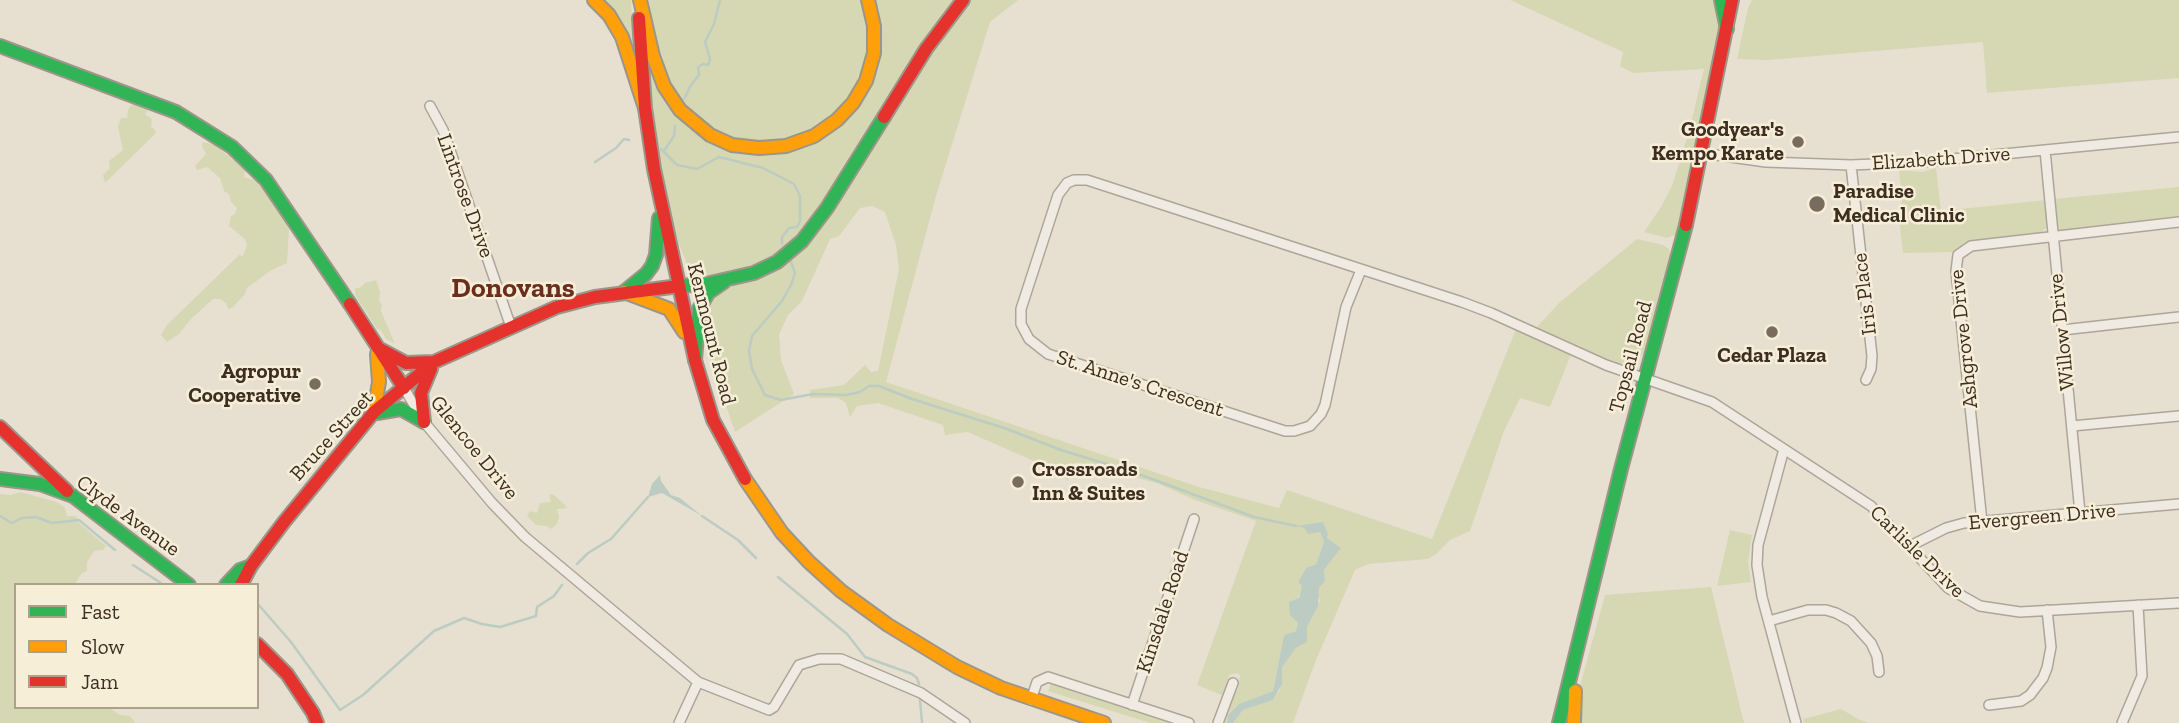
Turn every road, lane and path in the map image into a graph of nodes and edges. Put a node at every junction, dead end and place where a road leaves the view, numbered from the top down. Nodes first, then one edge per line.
1 (594, 0) edge
2 (639, 0) edge
3 (868, 0) edge
4 (963, 0) edge
5 (1721, 0) edge
6 (1732, 0) edge
7 (1727, 29) junction
8 (0, 46) edge
9 (430, 106) dead end
10 (645, 108) junction
11 (2179, 137) edge
12 (2045, 150) junction
13 (1702, 153) junction
14 (1851, 165) junction
15 (660, 202) junction
16 (2179, 222) edge
17 (2052, 237) junction
18 (1361, 270) junction
19 (729, 279) junction
20 (679, 286) junction
21 (624, 292) junction
22 (2179, 317) edge
23 (511, 327) junction
24 (2062, 330) junction
25 (375, 346) junction
26 (695, 360) junction
27 (434, 362) junction
28 (1645, 379) junction
29 (1866, 380) dead end
30 (404, 388) junction
31 (374, 412) junction
32 (2179, 416) edge
33 (424, 422) junction
34 (2072, 426) junction
35 (0, 427) edge
36 (1784, 449) junction
37 (0, 479) edge
38 (72, 496) junction
39 (2179, 504) edge
40 (2080, 513) junction
41 (1194, 519) dead end
42 (1982, 522) junction
43 (1910, 546) junction
44 (251, 566) junction
45 (177, 574) junction
46 (187, 583) edge
47 (196, 583) edge
48 (228, 583) edge
49 (242, 583) edge
50 (2179, 603) edge
51 (2138, 605) junction
52 (2048, 610) junction
53 (1769, 621) junction
54 (1580, 638) junction
55 (259, 646) edge
56 (1879, 671) dead end
57 (698, 682) junction
58 (1233, 683) dead end
59 (1031, 700) junction
60 (1132, 705) junction
61 (1989, 705) dead end
62 (317, 723) edge
63 (679, 723) edge
64 (965, 723) edge
65 (1104, 723) edge
66 (1189, 723) edge
67 (1218, 723) edge
68 (1559, 723) edge
69 (1574, 723) edge
70 (1796, 723) edge
71 (2122, 723) edge

1 - 10 main road
2 - 3 main road
2 - 10 main road, Kenmount Road
4 - 19 main road
5 - 7 main road
6 - 7 main road, Topsail Road
7 - 13 main road, Topsail Road
8 - 25 main road, Glencoe Drive
9 - 23 street, Lintrose Drive
10 - 15 main road, Kenmount Road
11 - 12 street, Elizabeth Drive
12 - 14 street, Elizabeth Drive
12 - 17 street, Willow Drive
13 - 14 street, Elizabeth Drive
13 - 28 main road, Topsail Road
14 - 29 street, Iris Place
15 - 20 main road, Kenmount Road
15 - 21 main road
16 - 17 street
17 - 24 street, Willow Drive
17 - 42 street, Ashgrove Drive
18 - 18 street, St. Anne's Crescent
18 - 28 street, St. Anne's Crescent
19 - 20 main road, Bruce Street
19 - 26 main road
20 - 21 main road, Bruce Street
20 - 26 main road, Kenmount Road
21 - 23 main road, Bruce Street
21 - 26 main road
22 - 24 street
23 - 27 main road, Bruce Street
24 - 34 street, Willow Drive
25 - 27 main road
25 - 30 main road, Glencoe Drive
25 - 31 main road
26 - 59 main road, Kenmount Road
27 - 30 main road, Bruce Street
27 - 33 main road
28 - 36 street, Carlisle Drive
28 - 54 main road, Topsail Road
30 - 31 main road, Bruce Street
30 - 33 street, Glencoe Drive
31 - 33 main road
31 - 44 main road, Bruce Street
32 - 34 street
33 - 57 street, Glencoe Drive
34 - 40 street, Willow Drive
35 - 38 main road
36 - 43 street, Carlisle Drive
36 - 53 street
37 - 38 main road, Clyde Avenue
38 - 45 main road, Clyde Avenue
39 - 40 street, Evergreen Drive
40 - 42 street, Evergreen Drive
41 - 60 street, Kinsdale Road
42 - 43 street, Evergreen Drive
43 - 52 street, Carlisle Drive
44 - 48 main road
44 - 49 main road, Bruce Street
45 - 46 main road, Clyde Avenue
45 - 47 main road
50 - 51 street, Carlisle Drive
51 - 52 street, Carlisle Drive
51 - 71 street
52 - 61 street
53 - 56 street
53 - 70 street
54 - 68 main road, Topsail Road
54 - 69 main road
55 - 62 main road
57 - 63 street
57 - 64 street, Glencoe Drive
58 - 67 street
59 - 60 street
59 - 65 main road, Kenmount Road
60 - 66 street

